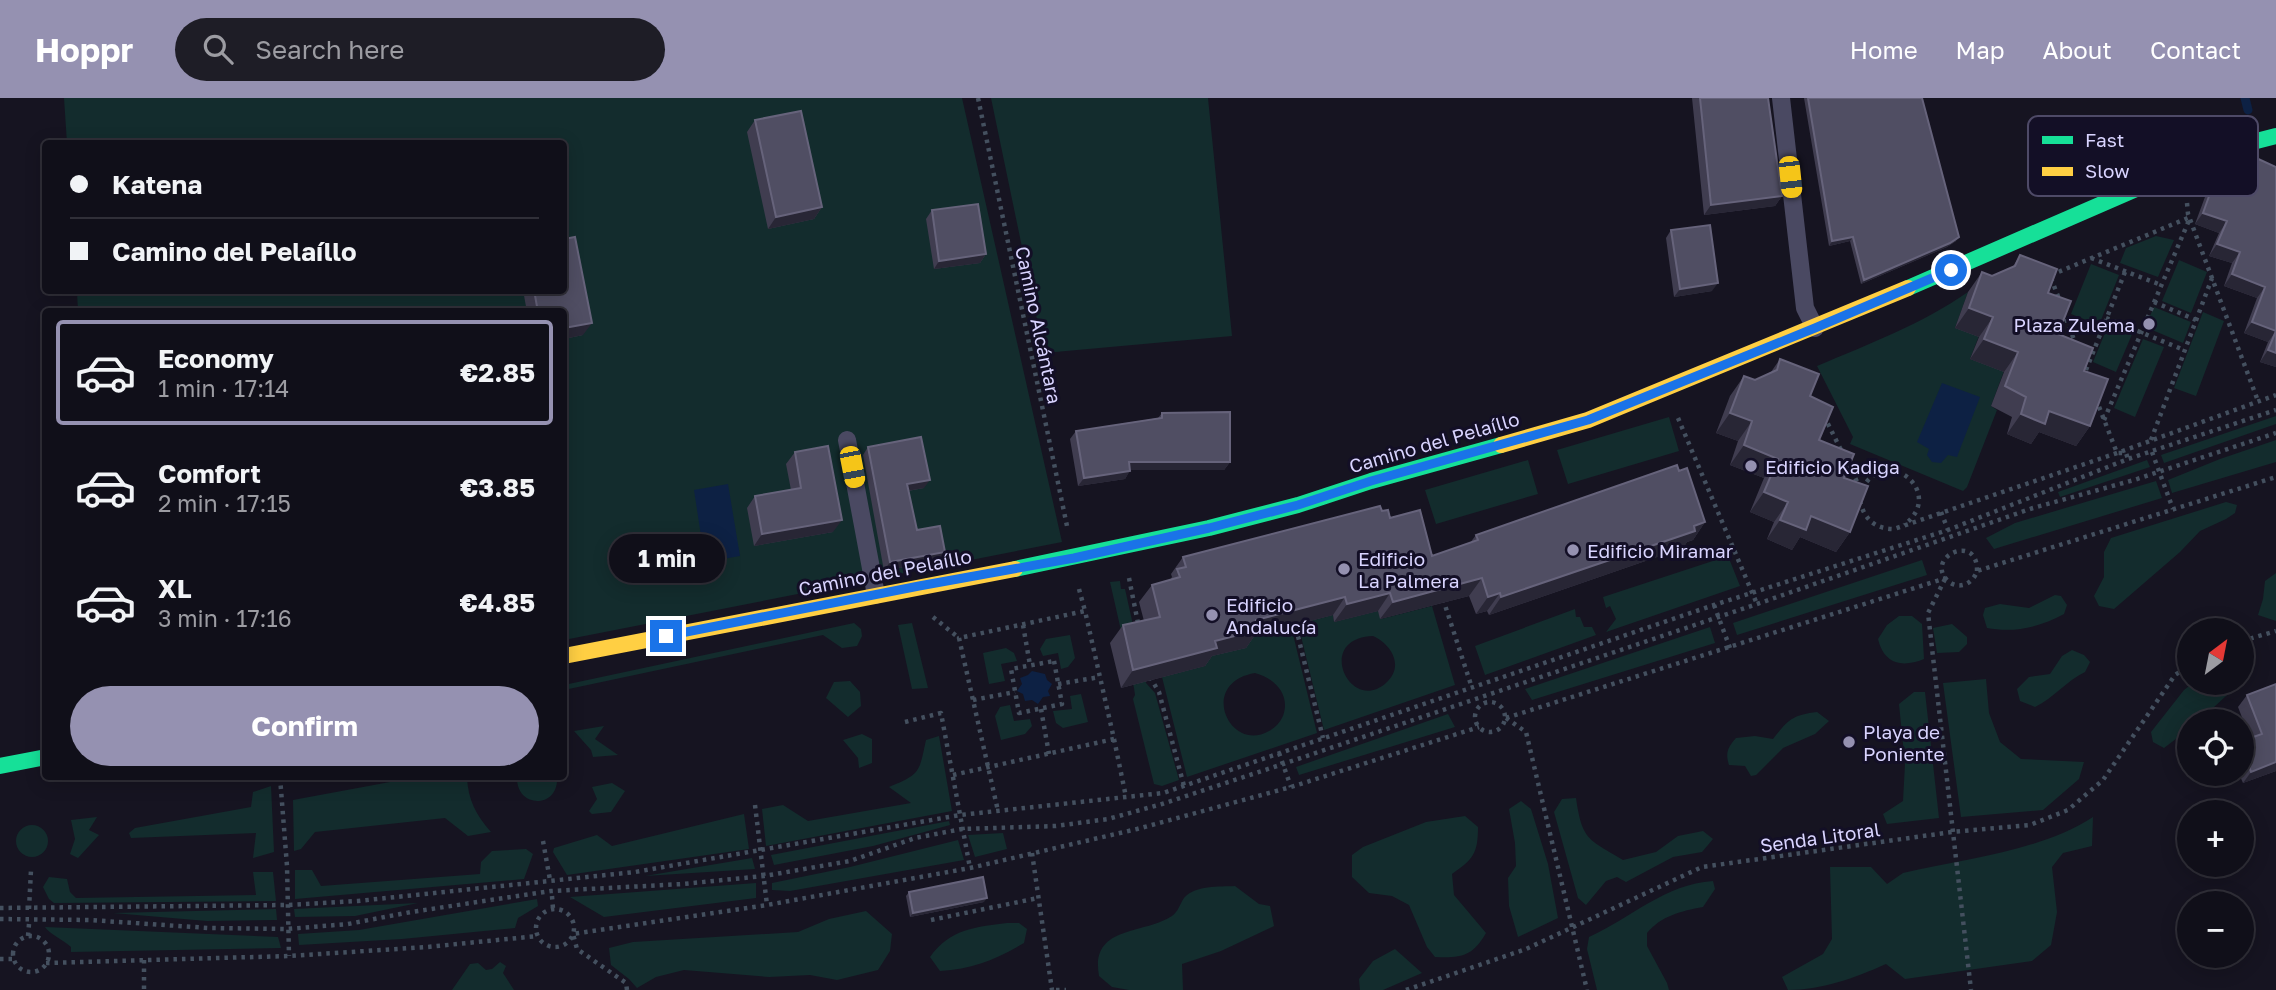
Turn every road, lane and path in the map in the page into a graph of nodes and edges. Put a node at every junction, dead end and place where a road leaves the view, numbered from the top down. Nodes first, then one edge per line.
1 (978, 98) edge
2 (1781, 98) edge
3 (2276, 136) edge
4 (2258, 141) edge
5 (2120, 196) edge
6 (2186, 202) dead end
7 (2189, 218) junction
8 (2090, 258) junction
9 (2047, 266) edge
10 (2125, 272) junction
11 (2050, 275) junction
12 (2212, 277) junction
13 (2161, 286) junction
14 (2154, 302) junction
15 (2106, 318) junction
16 (2196, 320) junction
17 (1815, 328) junction
18 (2141, 332) junction
19 (2077, 346) edge
20 (2184, 350) junction
21 (2081, 358) edge
22 (2086, 370) junction
23 (2090, 383) edge
24 (1666, 388) junction
25 (2095, 395) edge
26 (2276, 396) edge
27 (2258, 401) junction
28 (1820, 409) edge
29 (2276, 410) edge
30 (2104, 420) junction
31 (2276, 433) edge
32 (847, 440) dead end
33 (2151, 441) junction
34 (2152, 452) junction
35 (2117, 453) junction
36 (2128, 459) junction
37 (2159, 472) junction
38 (2276, 477) edge
39 (1861, 490) junction
40 (2173, 509) junction
41 (1941, 512) junction
42 (1904, 525) junction
43 (1948, 530) junction
44 (1952, 542) dead end
45 (1955, 551) junction
46 (1074, 558) junction
47 (1127, 571) dead end
48 (1977, 571) junction
49 (1946, 578) junction
50 (1077, 580) dead end
51 (1752, 593) junction
52 (876, 595) junction
53 (1442, 597) edge
54 (1757, 604) junction
55 (1714, 605) junction
56 (925, 610) dead end
57 (1085, 611) junction
58 (1718, 617) junction
59 (1023, 625) junction
60 (1296, 628) edge
61 (2276, 631) edge
62 (2254, 637) edge
63 (960, 638) junction
64 (1142, 639) edge
65 (1730, 648) junction
66 (567, 655) edge
67 (1030, 665) junction
68 (1147, 667) edge
69 (2177, 674) edge
70 (1100, 677) junction
71 (1058, 684) junction
72 (1472, 688) junction
73 (1015, 692) junction
74 (973, 700) junction
75 (1041, 709) junction
76 (1506, 718) junction
77 (905, 722) dead end
78 (1479, 727) junction
79 (1322, 738) junction
80 (1114, 739) junction
81 (1279, 753) junction
82 (1049, 754) junction
83 (42, 758) edge
84 (1283, 764) junction
85 (0, 766) edge
86 (988, 767) junction
87 (953, 775) junction
88 (280, 780) edge
89 (1184, 786) junction
90 (1291, 787) junction
91 (1126, 797) junction
92 (755, 805) dead end
93 (998, 811) junction
94 (960, 815) junction
95 (962, 829) junction
96 (1952, 832) junction
97 (543, 841) dead end
98 (761, 852) junction
99 (1032, 853) junction
100 (970, 868) junction
101 (31, 870) dead end
102 (764, 876) junction
103 (550, 880) junction
104 (552, 896) dead end
105 (1038, 898) junction
106 (287, 905) junction
107 (767, 905) junction
108 (0, 908) edge
109 (29, 909) junction
110 (553, 909) junction
111 (0, 919) edge
112 (931, 920) dead end
113 (29, 924) dead end
114 (1573, 927) junction
115 (287, 929) junction
116 (572, 934) junction
117 (28, 936) junction
118 (538, 936) junction
119 (289, 956) junction
120 (0, 959) edge
121 (13, 959) junction
122 (144, 960) junction
123 (47, 963) junction
124 (144, 990) edge
125 (627, 990) edge
126 (1054, 990) edge
127 (1066, 990) edge
128 (1406, 990) edge
129 (1587, 990) edge
130 (1971, 990) edge

1 - 46 path, Camino Alcántara
2 - 17 lane
3 - 4 street, Camino del Pelaíllo
5 - 17 street, Camino del Pelaíllo
6 - 7 path
7 - 8 path
7 - 12 path
7 - 13 path
8 - 10 path
8 - 11 path
9 - 11 path
10 - 13 path
10 - 15 path
11 - 19 path
12 - 16 path
12 - 27 path
13 - 14 path
14 - 16 path
14 - 18 path
15 - 18 path
15 - 22 path
16 - 20 path
17 - 24 street, Camino del Pelaíllo
18 - 20 path
18 - 30 path
20 - 33 path
21 - 22 path
22 - 23 path
24 - 46 street, Camino del Pelaíllo
24 - 51 path
25 - 30 path
26 - 27 path
27 - 33 path
28 - 39 path
29 - 34 path
30 - 35 path
31 - 37 path
32 - 52 lane
33 - 35 path
34 - 36 path
34 - 37 path
35 - 36 path
35 - 41 path
36 - 43 path
37 - 40 path
37 - 54 path
38 - 40 path
39 - 42 path
39 - 42 path
40 - 48 path
41 - 42 path
41 - 43 path
43 - 51 path
44 - 45 path
45 - 48 path
45 - 49 path
46 - 52 street, Camino del Pelaíllo
47 - 64 path
48 - 49 path
49 - 65 path
49 - 96 path
50 - 57 path
51 - 54 path
51 - 55 path
52 - 66 street, Camino del Pelaíllo
53 - 72 path
54 - 58 path
55 - 58 path
55 - 72 path
56 - 63 path
57 - 59 path
57 - 70 path
58 - 65 path
58 - 84 path
59 - 63 path
59 - 67 path
60 - 79 path
61 - 62 path
63 - 74 path
65 - 76 path
67 - 71 path
67 - 73 path
68 - 89 path
69 - 96 path, Senda Litoral
70 - 71 path
70 - 80 path
71 - 75 path
72 - 79 path
73 - 74 path
73 - 75 path
74 - 86 path
75 - 82 path
76 - 78 path
76 - 78 path
76 - 114 path
77 - 87 path
78 - 90 path
79 - 81 path
80 - 82 path
80 - 91 path
81 - 84 path
81 - 89 path
82 - 86 path
83 - 85 street
84 - 90 path
84 - 95 path
86 - 87 path
86 - 93 path
87 - 94 path
88 - 106 path
89 - 91 path
90 - 99 path
91 - 93 path
92 - 98 path
93 - 94 path
94 - 95 path
94 - 98 path
95 - 100 path
95 - 102 path
96 - 114 path, Senda Litoral
96 - 130 path
97 - 103 path
98 - 102 path
98 - 103 path
99 - 100 path
99 - 105 path
100 - 107 path
101 - 109 path
102 - 107 path
102 - 115 path
103 - 106 path
104 - 110 path
105 - 112 path
105 - 126 path
106 - 109 path
106 - 115 path
107 - 116 path
108 - 109 path
110 - 116 path
110 - 118 path
111 - 115 path
113 - 117 path
114 - 128 path, Senda Litoral
114 - 129 path
115 - 119 path
116 - 118 path
116 - 125 path
117 - 121 path
117 - 123 path
118 - 119 path
119 - 122 path
120 - 121 path
121 - 123 path
122 - 123 path
122 - 124 path
126 - 127 path

